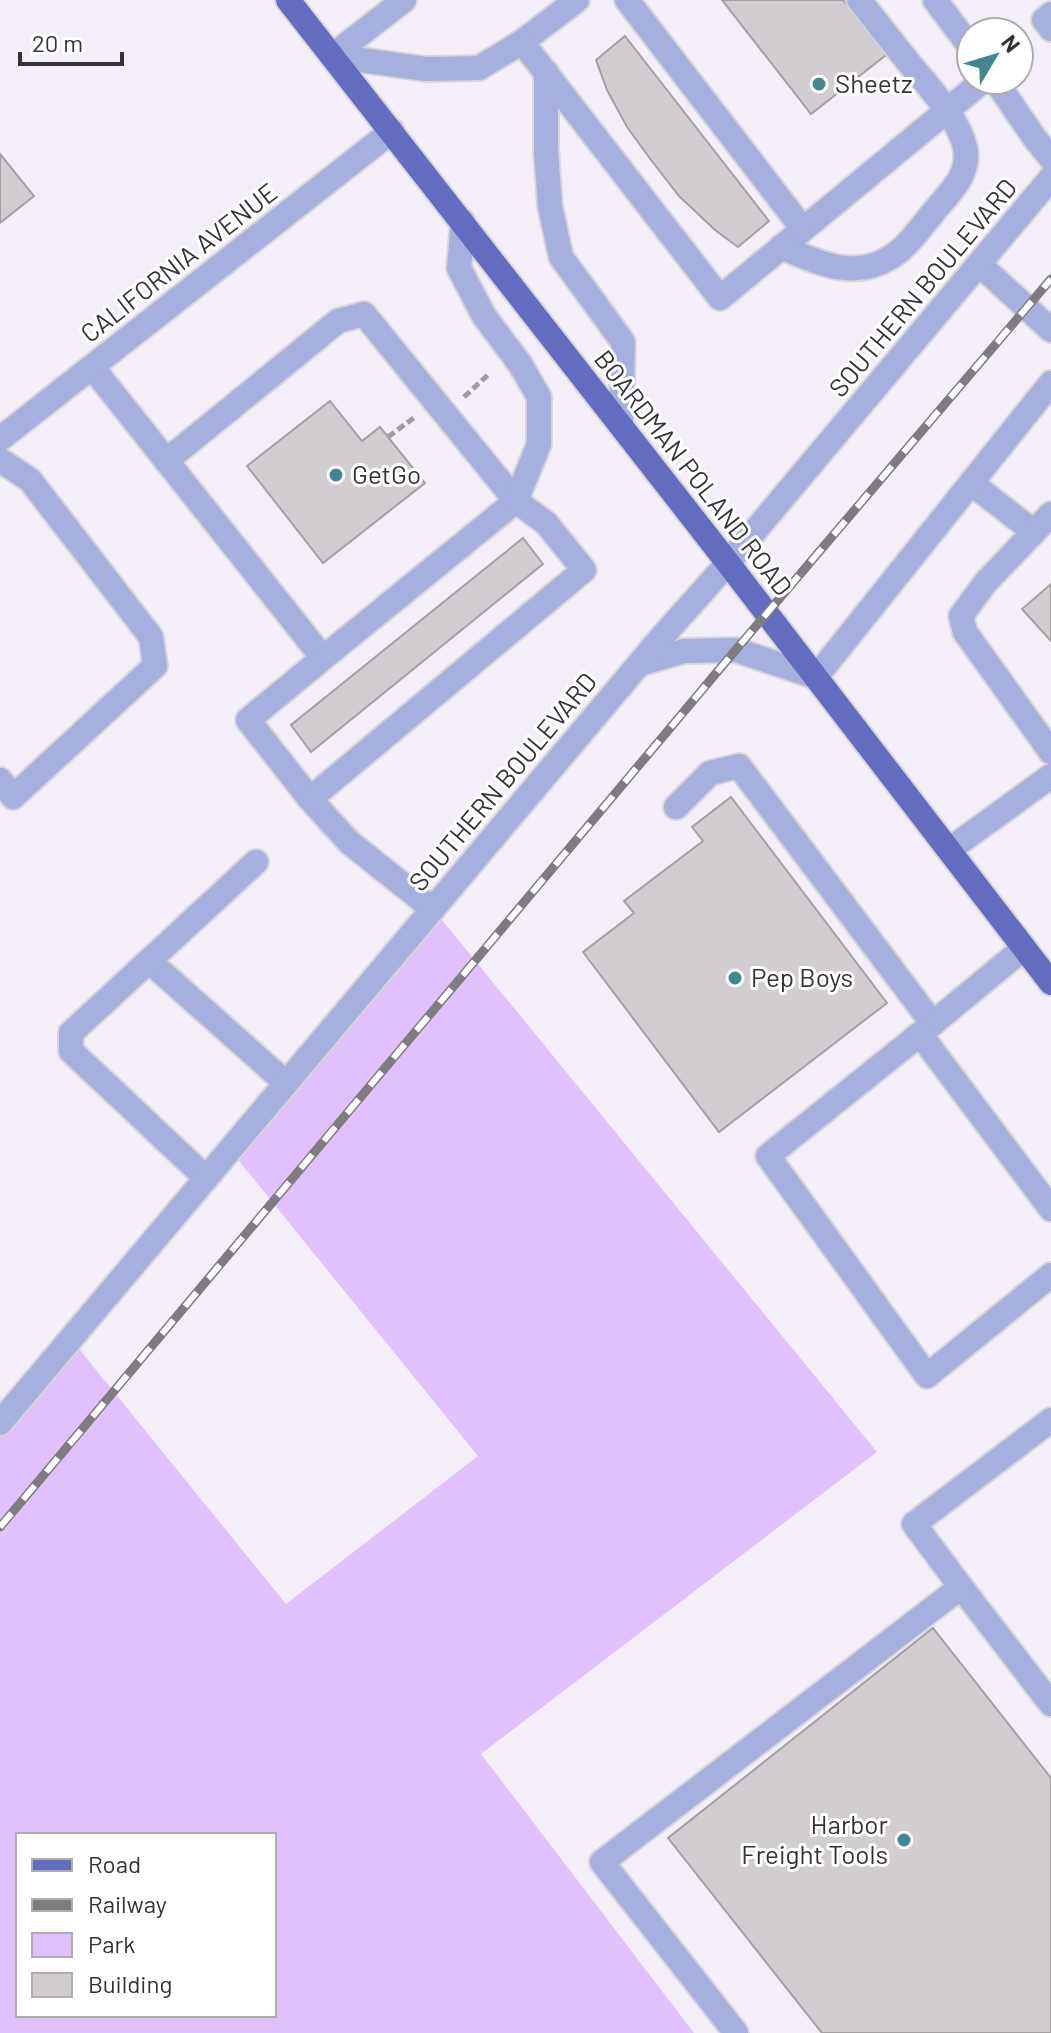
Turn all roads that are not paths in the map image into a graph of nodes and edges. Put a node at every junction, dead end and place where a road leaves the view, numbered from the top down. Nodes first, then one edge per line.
1 (288, 0) edge
2 (404, 0) edge
3 (577, 0) edge
4 (627, 0) edge
5 (859, 0) edge
6 (935, 0) edge
7 (1051, 14) edge
8 (955, 27) edge
9 (1051, 29) edge
10 (522, 42) junction
11 (332, 56) junction
12 (546, 72) junction
13 (964, 96) edge
14 (1006, 96) edge
15 (947, 110) junction
16 (392, 131) junction
17 (1051, 158) edge
18 (1051, 178) edge
19 (463, 222) junction
20 (803, 229) junction
21 (781, 247) junction
22 (979, 264) junction
23 (1051, 330) edge
24 (92, 367) junction
25 (1051, 383) edge
26 (621, 425) junction
27 (0, 439) edge
28 (0, 460) edge
29 (166, 461) junction
30 (971, 483) junction
31 (516, 501) junction
32 (1051, 514) edge
33 (1034, 532) junction
34 (728, 563) junction
35 (323, 658) junction
36 (639, 664) junction
37 (816, 677) junction
38 (1051, 752) edge
39 (1051, 776) edge
40 (4, 796) edge
41 (310, 799) junction
42 (676, 807) dead end
43 (949, 850) junction
44 (256, 862) dead end
45 (433, 909) junction
46 (1024, 948) junction
47 (149, 961) junction
48 (1051, 983) edge
49 (926, 1029) junction
50 (286, 1083) junction
51 (206, 1178) junction
52 (1051, 1209) edge
53 (1051, 1275) edge
54 (1051, 1420) edge
55 (0, 1423) edge
56 (961, 1587) junction
57 (1051, 1704) edge
58 (736, 2033) edge

1 - 11 main road, BOARDMAN POLAND ROAD
2 - 11 street
3 - 10 street
4 - 20 street
5 - 15 street
6 - 8 street
7 - 9 street
10 - 11 street
10 - 12 street
11 - 16 main road, BOARDMAN POLAND ROAD
12 - 21 street
12 - 26 street
13 - 15 street
14 - 17 street
15 - 20 street
15 - 21 street
16 - 19 main road, BOARDMAN POLAND ROAD
16 - 24 street, CALIFORNIA AVENUE
18 - 22 street, SOUTHERN BOULEVARD
19 - 26 main road, BOARDMAN POLAND ROAD
19 - 31 street
20 - 21 street
22 - 23 street
22 - 34 street, SOUTHERN BOULEVARD
24 - 27 street, CALIFORNIA AVENUE
24 - 29 street
25 - 30 street
26 - 34 main road, BOARDMAN POLAND ROAD
28 - 40 street
29 - 31 street
29 - 35 street
30 - 33 street
30 - 37 street
31 - 35 street
31 - 41 street
32 - 33 street
33 - 38 street
34 - 36 street, SOUTHERN BOULEVARD
34 - 37 main road, BOARDMAN POLAND ROAD
35 - 41 street
36 - 37 street
36 - 45 street, SOUTHERN BOULEVARD
37 - 43 main road, BOARDMAN POLAND ROAD
39 - 43 street
41 - 45 street
42 - 49 street
43 - 46 main road, BOARDMAN POLAND ROAD
44 - 47 street
45 - 50 street, SOUTHERN BOULEVARD
46 - 48 main road, BOARDMAN POLAND ROAD
46 - 49 street
47 - 50 street
47 - 51 street
49 - 52 street
49 - 53 street
50 - 51 street, SOUTHERN BOULEVARD
51 - 55 street, SOUTHERN BOULEVARD
54 - 56 street
56 - 57 street
56 - 58 street

